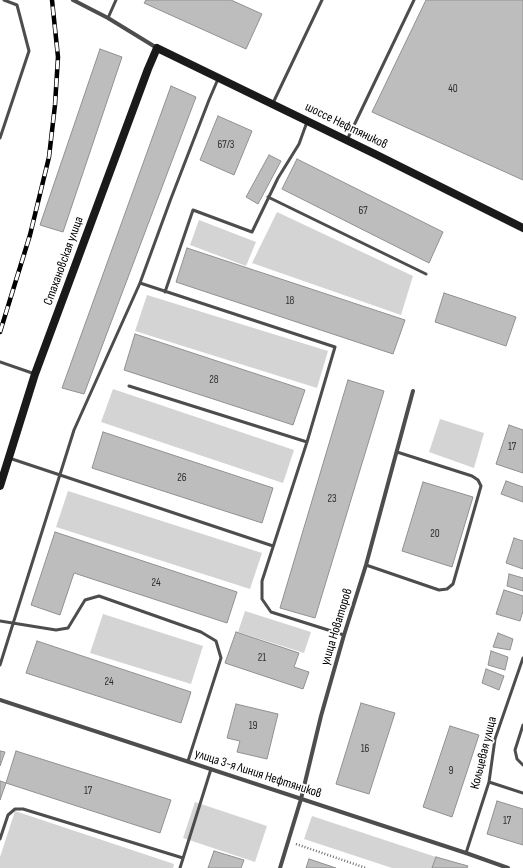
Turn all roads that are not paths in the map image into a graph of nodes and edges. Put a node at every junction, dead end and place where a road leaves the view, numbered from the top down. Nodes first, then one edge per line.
1 (4, 0) edge
2 (73, 0) edge
3 (116, 0) edge
4 (322, 0) edge
5 (414, 0) edge
6 (108, 18) junction
7 (156, 48) junction
8 (219, 78) junction
9 (273, 104) junction
10 (307, 121) junction
11 (0, 138) edge
12 (347, 140) junction
13 (268, 197) junction
14 (523, 228) edge
15 (426, 274) dead end
16 (140, 283) junction
17 (166, 292) junction
18 (0, 362) edge
19 (35, 374) junction
20 (129, 386) dead end
21 (413, 391) dead end
22 (307, 442) junction
23 (397, 452) junction
24 (9, 458) junction
25 (60, 475) junction
26 (0, 486) edge
27 (273, 546) junction
28 (366, 565) junction
29 (0, 622) edge
30 (12, 624) junction
31 (344, 635) junction
32 (523, 658) edge
33 (0, 665) edge
34 (0, 700) edge
35 (523, 724) edge
36 (188, 761) junction
37 (523, 764) edge
38 (211, 769) junction
39 (489, 782) junction
40 (523, 793) edge
41 (301, 798) junction
42 (0, 839) edge
43 (466, 853) junction
44 (183, 858) junction
45 (180, 868) edge
46 (280, 868) edge
47 (508, 868) edge

1 - 11 lane
2 - 6 street
3 - 6 lane
4 - 9 lane
5 - 12 lane
6 - 7 street
7 - 8 street, шоссе Нефтяников
7 - 19 street, Стахановская улица
8 - 9 street, шоссе Нефтяников
8 - 16 lane
9 - 10 street, шоссе Нефтяников
10 - 12 street, шоссе Нефтяников
10 - 13 lane
12 - 14 street, шоссе Нефтяников
13 - 15 lane
13 - 17 lane
16 - 17 lane
16 - 25 lane
17 - 22 lane
18 - 19 lane
19 - 24 street, Стахановская улица
20 - 22 lane
21 - 23 street, улица Новаторов
22 - 27 lane
23 - 28 street, улица Новаторов
23 - 28 lane
24 - 25 lane
24 - 26 street, Стахановская улица
25 - 27 lane
25 - 30 lane
27 - 31 lane
28 - 31 street, улица Новаторов
29 - 30 lane
30 - 33 lane
30 - 36 lane
31 - 41 street, улица Новаторов
32 - 39 lane, Кольцевая улица
34 - 36 street, улица 3-я Линия Нефтяников
35 - 37 lane
36 - 38 street, улица 3-я Линия Нефтяников
38 - 41 street, улица 3-я Линия Нефтяников
38 - 44 lane
39 - 40 lane
39 - 43 lane, Кольцевая улица
41 - 43 street, улица 3-я Линия Нефтяников
41 - 46 street, улица Новаторов
42 - 44 lane
43 - 47 street, улица 3-я Линия Нефтяников
44 - 45 lane

